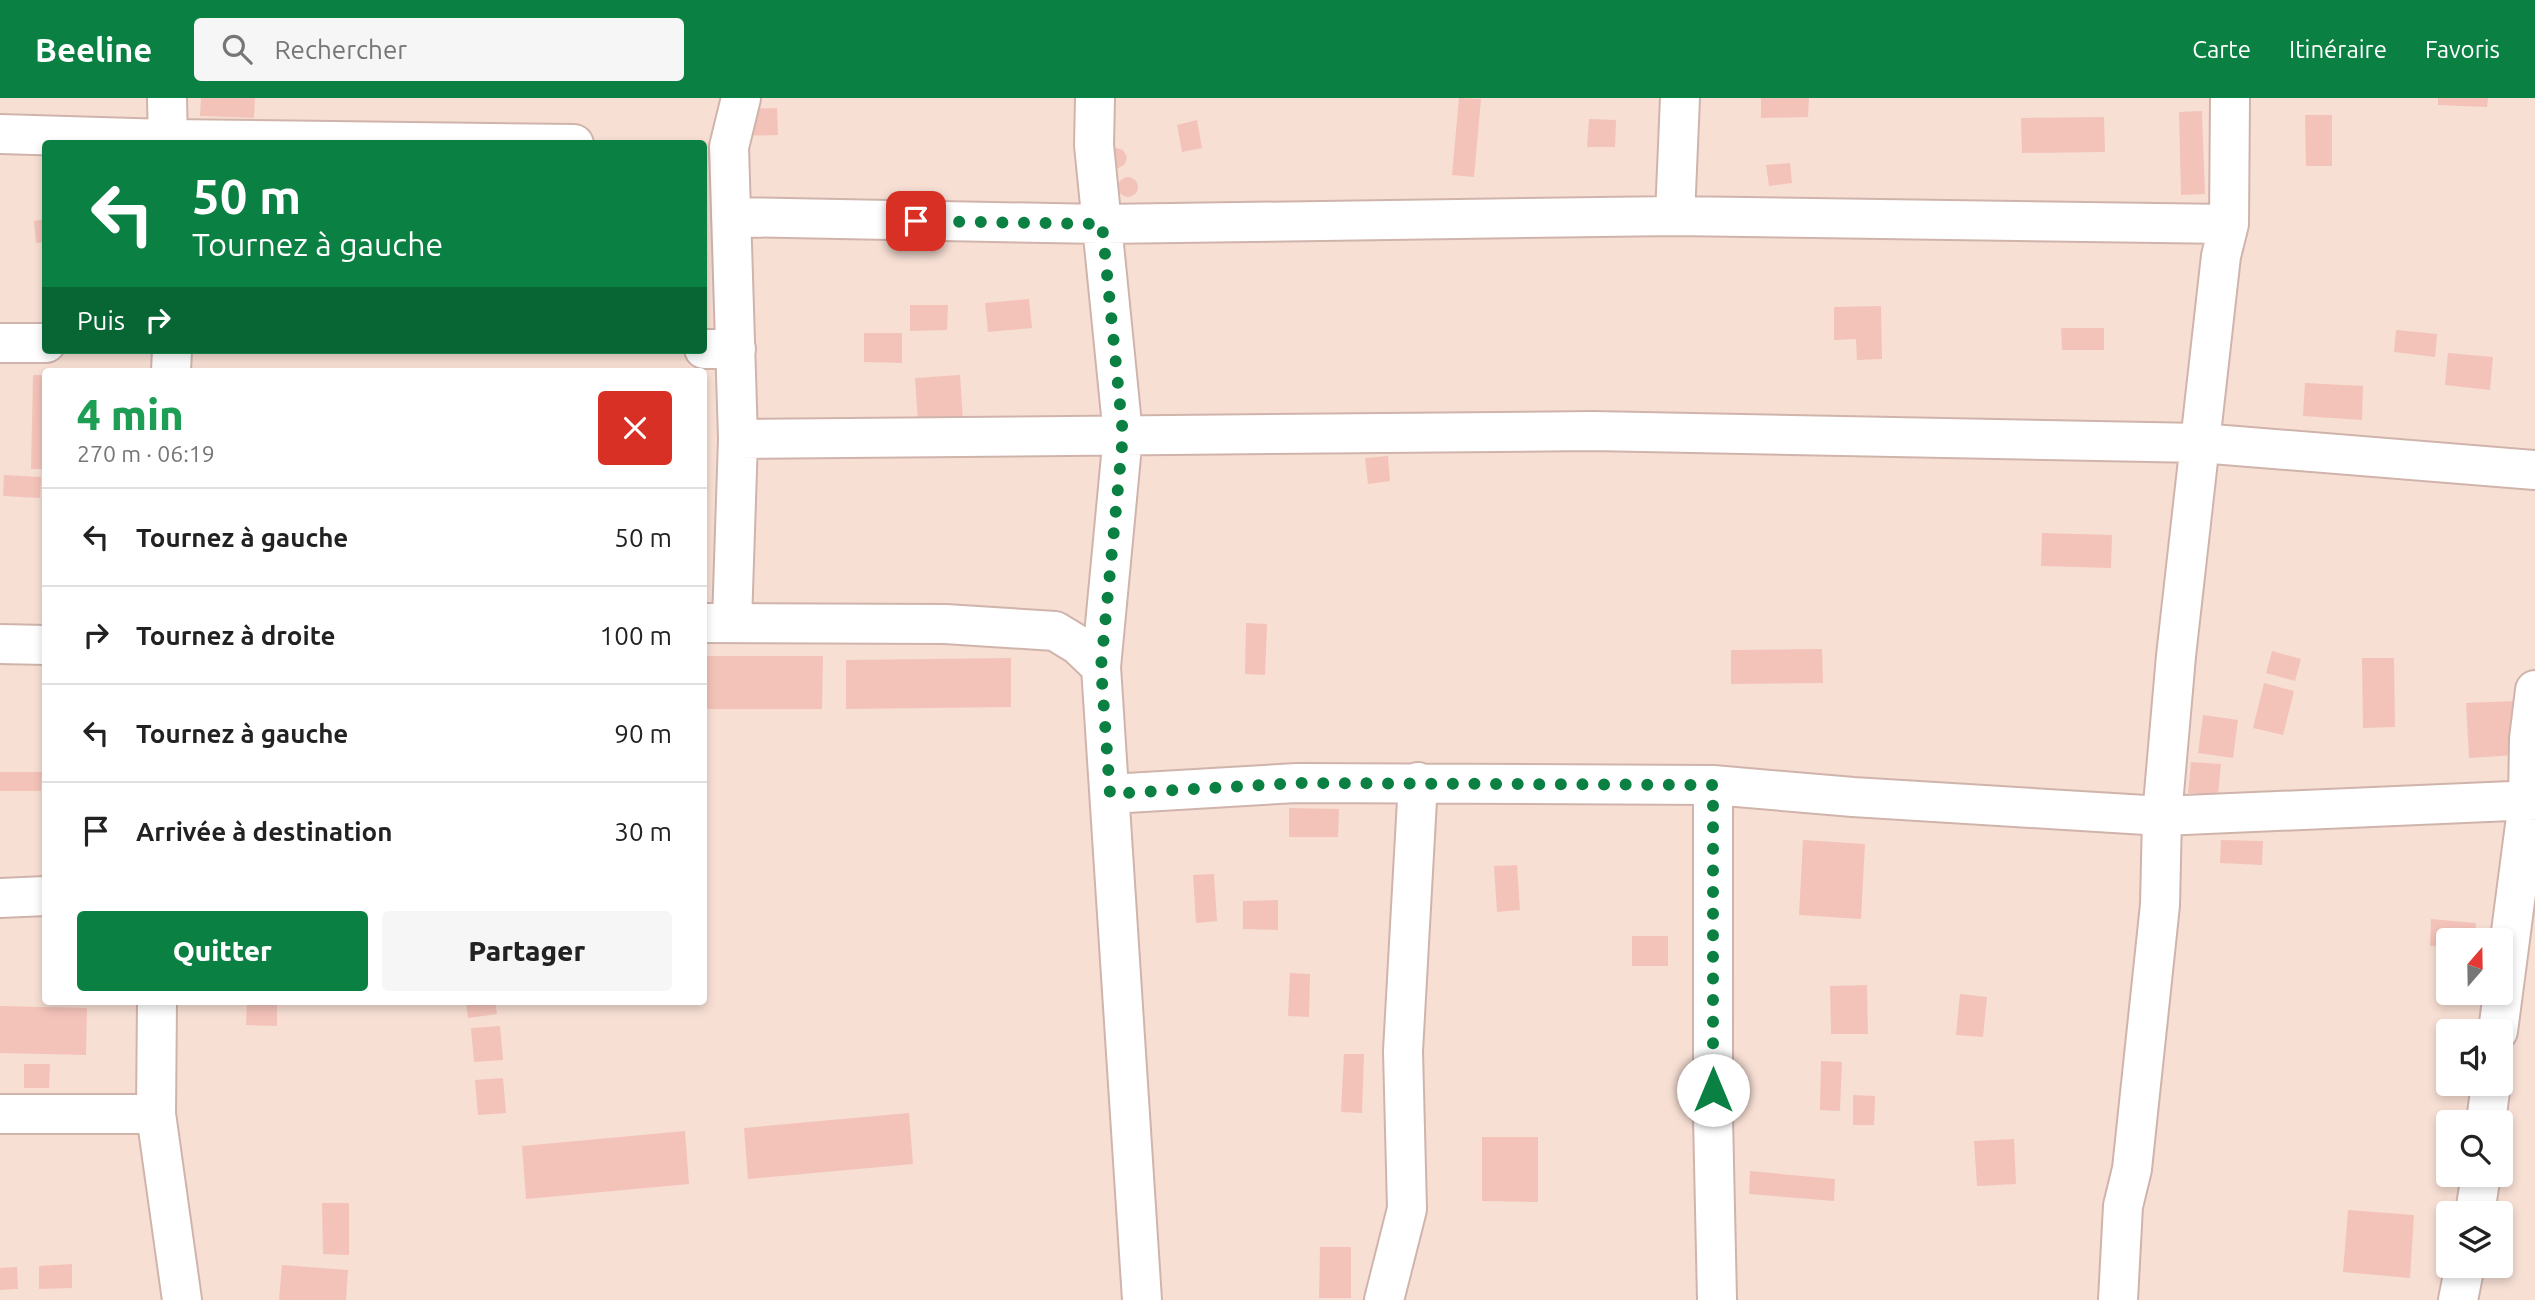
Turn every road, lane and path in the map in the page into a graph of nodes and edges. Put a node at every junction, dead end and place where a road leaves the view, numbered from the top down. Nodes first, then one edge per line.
1 (167, 98) edge
2 (741, 98) edge
3 (1095, 98) edge
4 (1680, 98) edge
5 (2230, 98) edge
6 (0, 134) edge
7 (143, 140) edge
8 (167, 140) edge
9 (716, 146) edge
10 (1675, 216) junction
11 (731, 217) junction
12 (1102, 224) junction
13 (2229, 224) junction
14 (0, 343) edge
15 (42, 343) edge
16 (720, 349) edge
17 (1123, 435) junction
18 (738, 439) junction
19 (2200, 443) junction
20 (2535, 470) edge
21 (718, 622) edge
22 (0, 645) edge
23 (42, 645) edge
24 (1101, 667) junction
25 (2535, 690) edge
26 (1418, 782) junction
27 (1713, 785) junction
28 (1110, 794) junction
29 (2531, 801) edge
30 (2162, 816) junction
31 (42, 896) edge
32 (0, 898) edge
33 (157, 1005) edge
34 (2500, 1019) edge
35 (0, 1114) edge
36 (156, 1114) junction
37 (2462, 1278) edge
38 (181, 1300) edge
39 (1142, 1300) edge
40 (1384, 1300) edge
41 (1717, 1300) edge
42 (2118, 1300) edge
43 (2458, 1300) edge

1 - 8 street
2 - 9 street
3 - 12 street
4 - 10 street
5 - 13 street
6 - 7 street
9 - 11 street
10 - 12 street
10 - 13 street
11 - 12 street
11 - 16 street
12 - 17 street
13 - 19 street
14 - 15 street
16 - 18 street
17 - 18 street
17 - 19 street
17 - 24 street
18 - 21 street
19 - 20 street
19 - 30 street
21 - 24 street
22 - 23 street
24 - 28 street
25 - 29 street
26 - 27 street
26 - 28 street
26 - 40 street
27 - 30 street
27 - 41 street
28 - 39 street
29 - 30 street
29 - 34 street
30 - 42 street
31 - 32 street
33 - 36 street
35 - 36 street
36 - 38 street
37 - 43 street

